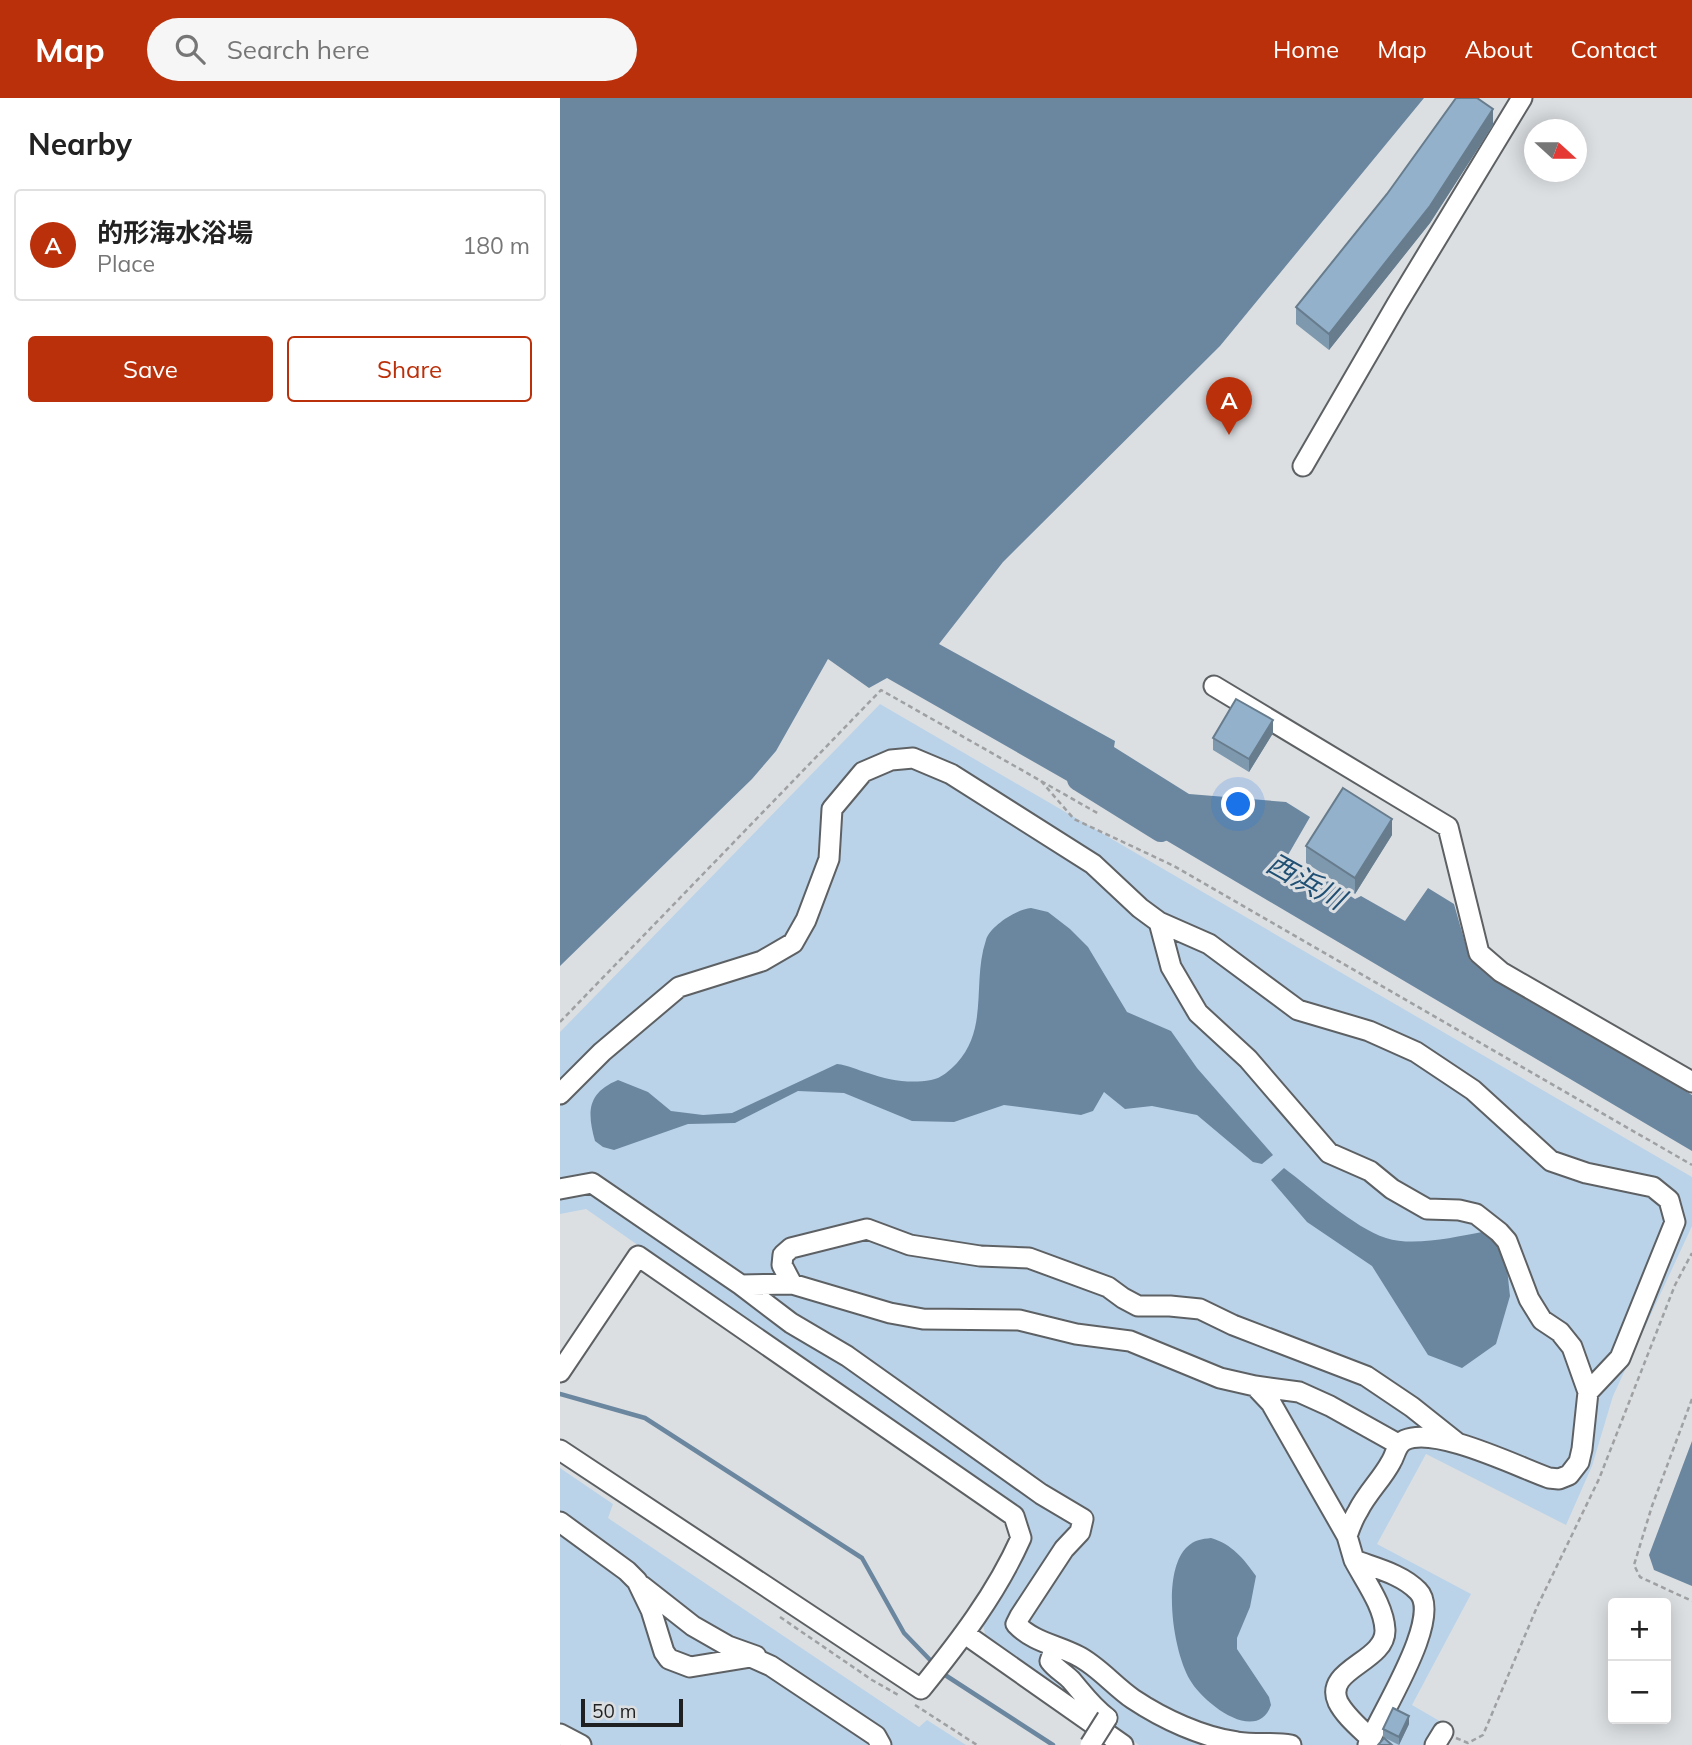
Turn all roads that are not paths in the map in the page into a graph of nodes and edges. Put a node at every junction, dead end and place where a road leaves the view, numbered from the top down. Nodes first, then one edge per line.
1 (1522, 98) edge
2 (1303, 466) dead end
3 (1214, 686) dead end
4 (1159, 922) junction
5 (1692, 1082) edge
6 (560, 1094) edge
7 (560, 1189) edge
8 (792, 1284) junction
9 (741, 1285) junction
10 (560, 1372) edge
11 (1255, 1386) junction
12 (1588, 1392) junction
13 (1456, 1443) junction
14 (1398, 1444) junction
15 (560, 1450) edge
16 (560, 1522) edge
17 (1347, 1536) junction
18 (1354, 1560) junction
19 (637, 1581) junction
20 (965, 1634) junction
21 (1055, 1647) junction
22 (771, 1666) junction
23 (560, 1734) edge
24 (1369, 1742) edge
25 (581, 1745) edge
26 (881, 1745) edge
27 (1090, 1745) edge
28 (1123, 1745) edge
29 (1291, 1745) edge

1 - 2 street
3 - 5 street
4 - 6 street
4 - 12 street
4 - 12 street
7 - 9 street
8 - 9 street
8 - 11 street
8 - 13 street
9 - 21 street
10 - 20 street
11 - 14 street
11 - 17 street
12 - 13 street
13 - 14 street
14 - 17 street
15 - 20 street
16 - 19 street
17 - 18 street
18 - 24 street
18 - 24 street
19 - 22 street
19 - 22 street
20 - 28 street
21 - 27 street, bridge
21 - 29 street
22 - 26 street
23 - 25 street

